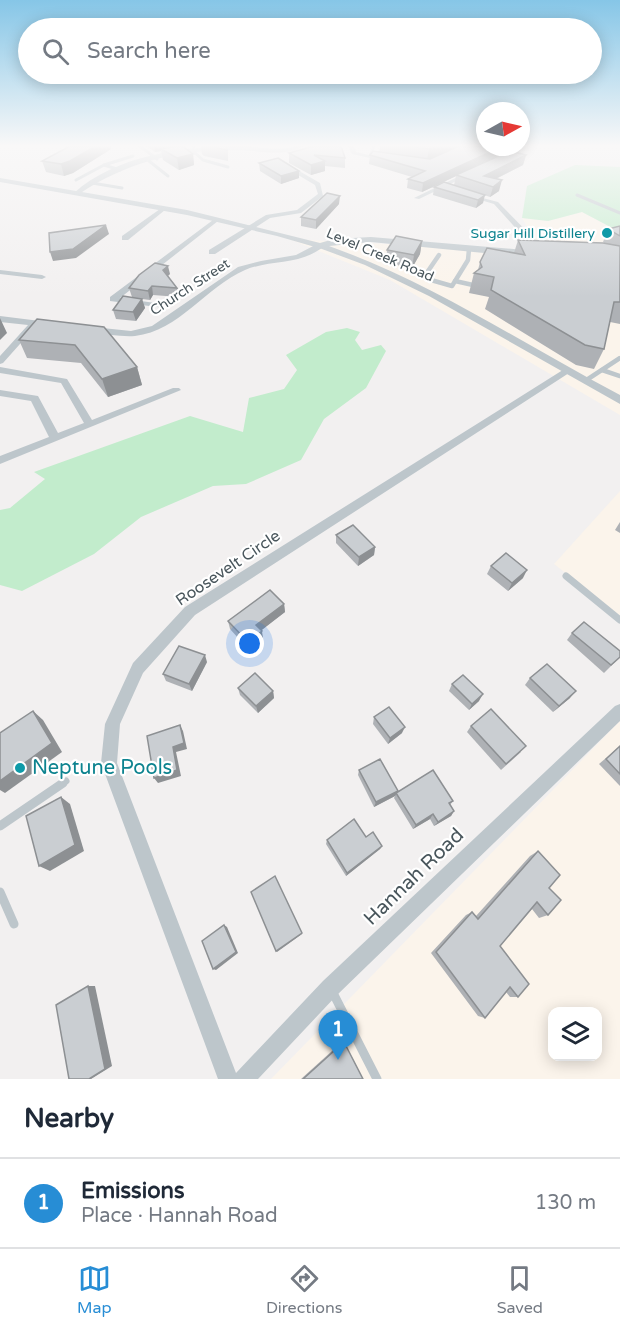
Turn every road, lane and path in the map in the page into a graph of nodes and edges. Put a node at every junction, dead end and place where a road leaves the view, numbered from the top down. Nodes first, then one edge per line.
1 (94, 196) edge
2 (319, 196) edge
3 (420, 196) edge
4 (475, 196) edge
5 (580, 196) edge
6 (417, 198) dead end
7 (162, 210) junction
8 (620, 213) edge
9 (215, 221) junction
10 (249, 228) junction
11 (125, 238) dead end
12 (322, 244) junction
13 (469, 249) junction
14 (212, 252) dead end
15 (544, 254) junction
16 (556, 254) edge
17 (439, 255) dead end
18 (0, 272) edge
19 (42, 277) dead end
20 (455, 281) junction
21 (473, 285) edge
22 (162, 306) dead end
23 (0, 319) edge
24 (34, 323) junction
25 (56, 326) edge
26 (78, 328) edge
27 (620, 358) edge
28 (0, 361) edge
29 (0, 370) edge
30 (602, 370) junction
31 (566, 371) junction
32 (620, 376) edge
33 (585, 381) junction
34 (176, 390) dead end
35 (0, 393) edge
36 (620, 400) edge
37 (90, 424) junction
38 (54, 438) junction
39 (0, 460) edge
40 (566, 576) dead end
41 (620, 620) edge
42 (620, 711) edge
43 (66, 781) dead end
44 (0, 826) edge
45 (0, 892) edge
46 (14, 924) dead end
47 (330, 988) junction
48 (228, 1079) edge
49 (244, 1079) edge
50 (377, 1079) edge

1 - 7 street, Level Creek Road
2 - 10 street
3 - 6 street
4 - 15 street
5 - 8 lane
7 - 9 street, Level Creek Road
7 - 11 street
9 - 10 street, Level Creek Road
9 - 22 street
10 - 12 street, Level Creek Road
10 - 14 street
12 - 13 street, Church Street
12 - 26 street, Church Street
12 - 31 street, Level Creek Road
13 - 15 street, Church Street
13 - 20 lane
15 - 16 street, Church Street
17 - 20 lane
18 - 19 street
20 - 21 lane
23 - 24 street
24 - 25 street
24 - 28 street
27 - 30 lane
29 - 37 street
30 - 32 lane
30 - 33 lane
31 - 33 street, Level Creek Road
31 - 48 street, Roosevelt Circle
33 - 36 street, Level Creek Road
34 - 37 street
35 - 38 street
37 - 38 street
38 - 39 street
40 - 41 lane
42 - 47 street, Hannah Road
43 - 44 lane
45 - 46 lane
47 - 49 street, Hannah Road
47 - 50 lane

